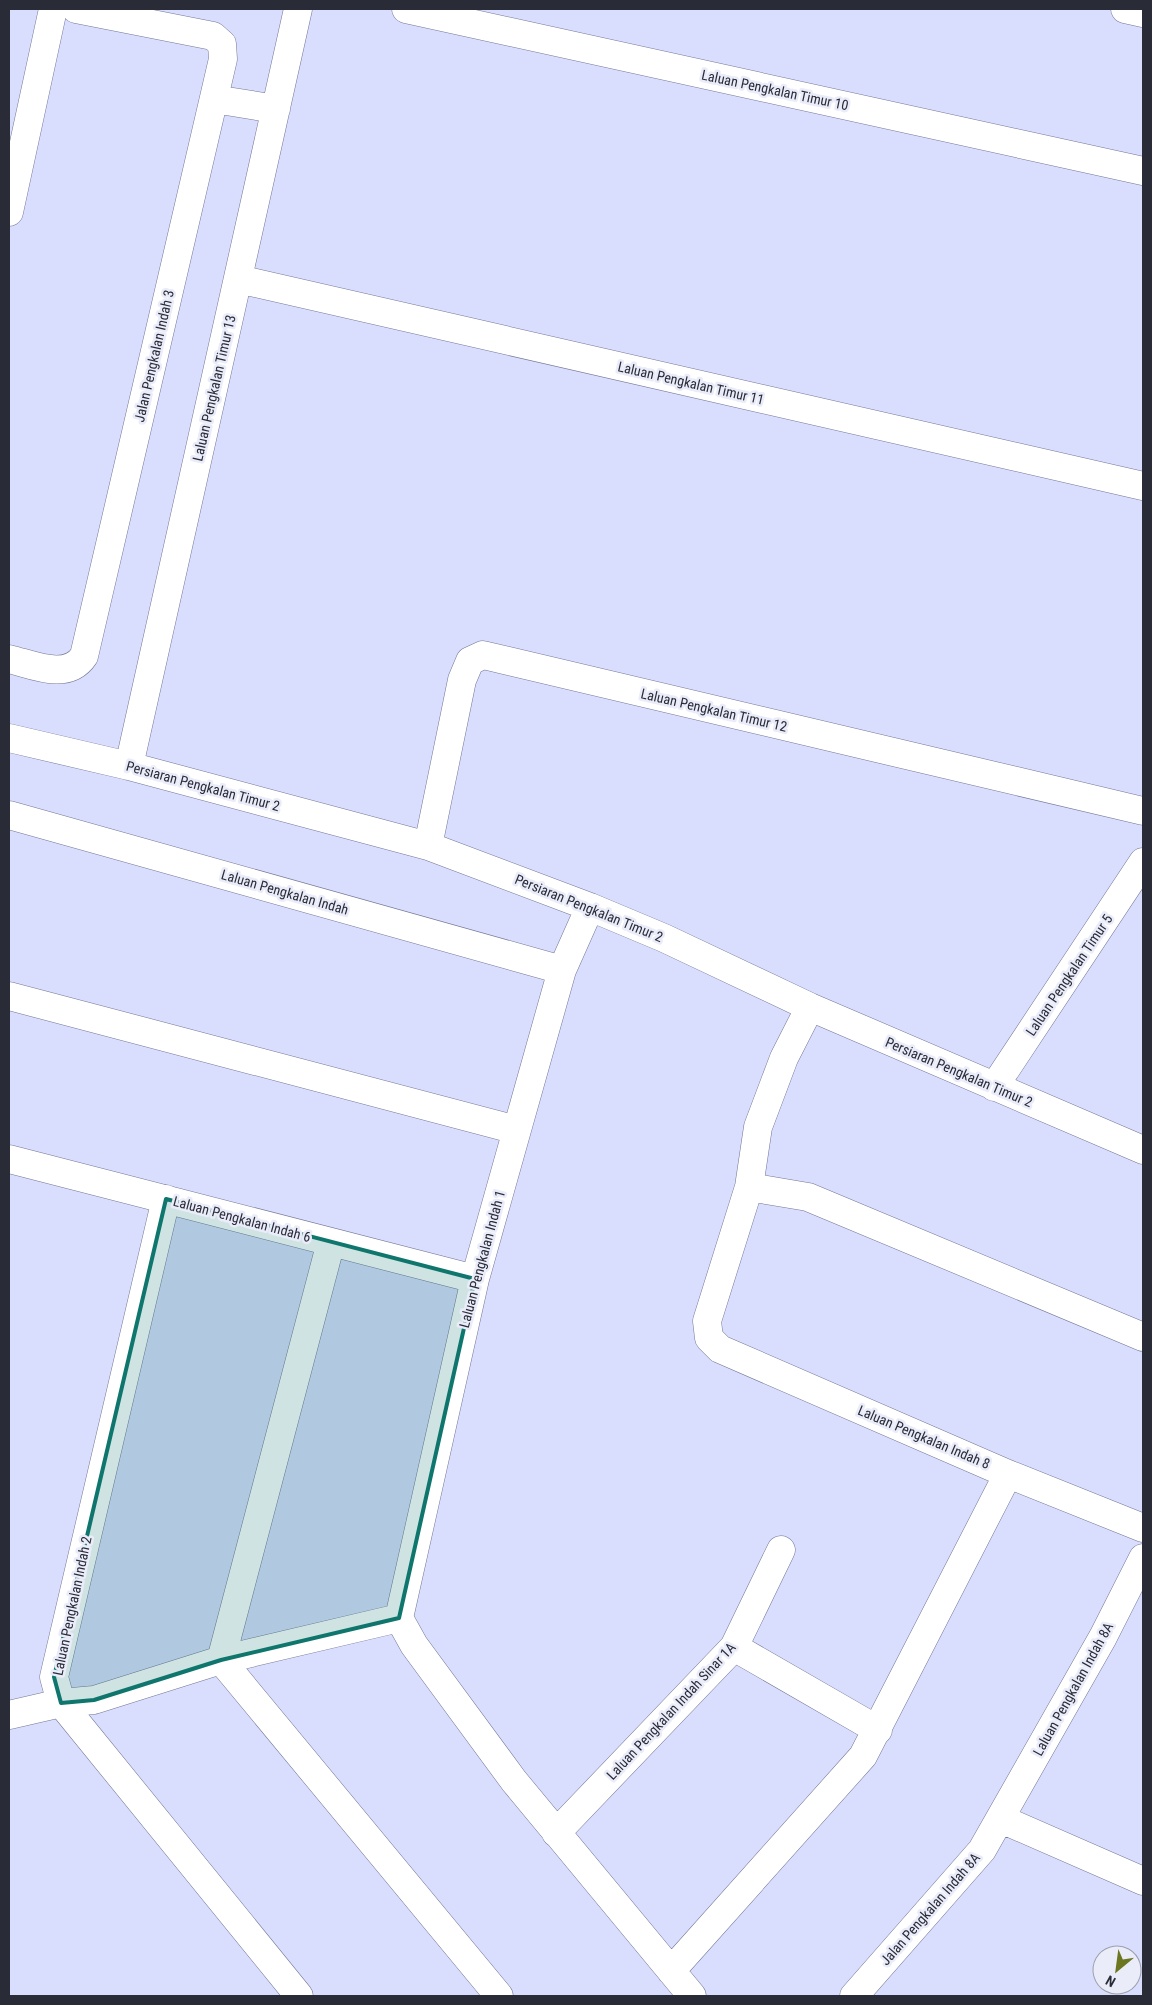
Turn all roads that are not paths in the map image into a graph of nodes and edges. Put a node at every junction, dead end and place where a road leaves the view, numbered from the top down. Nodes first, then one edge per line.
1 (53, 9) edge
2 (76, 9) edge
3 (298, 9) edge
4 (406, 9) edge
5 (1125, 9) edge
6 (1143, 13) edge
7 (214, 99) junction
8 (276, 108) junction
9 (1143, 171) edge
10 (9, 212) edge
11 (238, 279) junction
12 (1143, 486) edge
13 (9, 659) edge
14 (9, 738) edge
15 (129, 766) junction
16 (1143, 811) edge
17 (9, 815) edge
18 (428, 846) junction
19 (1143, 862) edge
20 (590, 907) junction
21 (562, 970) junction
22 (9, 996) edge
23 (810, 1007) junction
24 (994, 1087) junction
25 (517, 1130) junction
26 (1143, 1150) edge
27 (10, 1166) edge
28 (749, 1187) junction
29 (166, 1199) junction
30 (332, 1242) junction
31 (475, 1279) junction
32 (1143, 1337) edge
33 (1008, 1474) junction
34 (1141, 1523) edge
35 (781, 1550) dead end
36 (1143, 1558) edge
37 (399, 1618) junction
38 (734, 1647) junction
39 (221, 1660) junction
40 (61, 1703) junction
41 (9, 1715) edge
42 (878, 1730) junction
43 (1001, 1819) junction
44 (556, 1833) junction
45 (1143, 1881) edge
46 (671, 1971) junction
47 (299, 1996) edge
48 (499, 1996) edge
49 (692, 1996) edge
50 (854, 1996) edge

1 - 10 street
2 - 7 street, Jalan Pengkalan Indah 3
3 - 8 street, Laluan Pengkalan Timur 13
4 - 9 street, Laluan Pengkalan Timur 10
5 - 6 street
7 - 8 street
7 - 13 street, Jalan Pengkalan Indah 3
8 - 11 street, Laluan Pengkalan Timur 13
11 - 12 street, Laluan Pengkalan Timur 11
11 - 15 street, Laluan Pengkalan Timur 13
14 - 15 street, Persiaran Pengkalan Timur 2
15 - 18 street, Persiaran Pengkalan Timur 2
16 - 18 street, Laluan Pengkalan Timur 12
17 - 21 street, Laluan Pengkalan Indah
18 - 20 street, Persiaran Pengkalan Timur 2
19 - 24 street, Laluan Pengkalan Timur 5
20 - 21 street, Laluan Pengkalan Indah 1
20 - 23 street, Persiaran Pengkalan Timur 2
21 - 25 street, Laluan Pengkalan Indah 1
22 - 25 street
23 - 24 street, Persiaran Pengkalan Timur 2
23 - 28 street
24 - 26 street, Persiaran Pengkalan Timur 2
25 - 31 street, Laluan Pengkalan Indah 1
27 - 29 street, Laluan Pengkalan Indah 6
28 - 32 street
28 - 33 street, Laluan Pengkalan Indah 8
29 - 30 street, Laluan Pengkalan Indah 6
29 - 40 street, Laluan Pengkalan Indah 2
30 - 31 street, Laluan Pengkalan Indah 6
30 - 39 street
31 - 37 street, Laluan Pengkalan Indah 1
33 - 34 street, Laluan Pengkalan Indah 8
33 - 42 street
35 - 38 street, Laluan Pengkalan Indah Sinar 1A
36 - 43 street, Laluan Pengkalan Indah 8A
37 - 39 street
37 - 44 street
38 - 42 street
38 - 44 street, Laluan Pengkalan Indah Sinar 1A
39 - 40 street
39 - 48 street
40 - 41 street
40 - 47 street
42 - 46 street
43 - 45 street
43 - 50 street, Jalan Pengkalan Indah 8A
44 - 46 street
46 - 49 street

